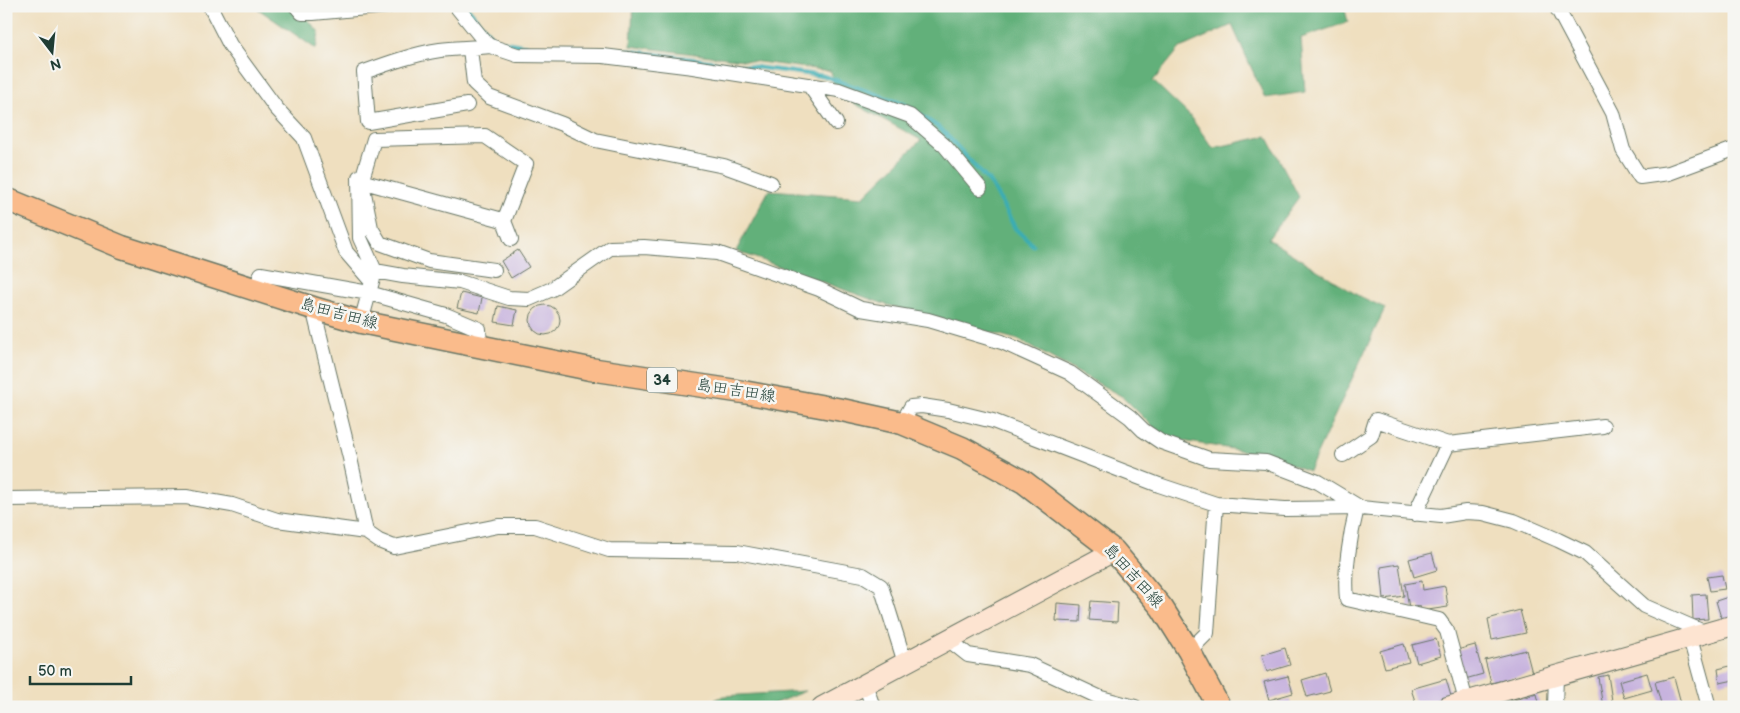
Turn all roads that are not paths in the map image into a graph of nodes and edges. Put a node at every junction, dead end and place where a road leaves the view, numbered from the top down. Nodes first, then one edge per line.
1 (210, 6) edge
2 (296, 6) edge
3 (388, 6) edge
4 (457, 6) edge
5 (1556, 6) edge
6 (490, 46) junction
7 (470, 49) junction
8 (809, 84) junction
9 (468, 105) dead end
10 (368, 122) junction
11 (836, 123) dead end
12 (1734, 149) edge
13 (772, 183) dead end
14 (360, 185) junction
15 (980, 188) dead end
16 (6, 199) edge
17 (504, 221) junction
18 (511, 239) dead end
19 (494, 270) dead end
20 (370, 286) junction
21 (256, 290) junction
22 (313, 308) junction
23 (362, 319) junction
24 (480, 346) junction
25 (902, 423) junction
26 (1602, 426) dead end
27 (1448, 444) junction
28 (1343, 455) dead end
29 (6, 499) edge
30 (1216, 504) junction
31 (1359, 508) junction
32 (1415, 514) junction
33 (366, 532) junction
34 (1114, 551) junction
35 (1734, 625) edge
36 (1698, 636) junction
37 (949, 640) junction
38 (1189, 652) junction
39 (905, 663) junction
40 (1556, 676) junction
41 (866, 684) junction
42 (1453, 705) edge
43 (822, 707) edge
44 (873, 707) edge
45 (1135, 707) edge
46 (1219, 707) edge
47 (1555, 707) edge
48 (1709, 707) edge

1 - 20 street
2 - 3 street
4 - 6 street
5 - 12 street
6 - 7 street
6 - 8 street
7 - 10 street
7 - 13 street
8 - 11 street
8 - 15 street
9 - 10 street
10 - 14 street
14 - 17 street
14 - 17 street
14 - 19 street
14 - 20 street
16 - 21 main road, 島田吉田線 / 34
17 - 18 street
20 - 21 street
20 - 23 street
20 - 24 street
20 - 31 street
21 - 22 main road, 島田吉田線 / 34
22 - 23 main road, 島田吉田線 / 34
22 - 33 street
23 - 24 main road, 島田吉田線 / 34
24 - 25 main road, 島田吉田線 / 34
25 - 30 street
25 - 34 main road, 島田吉田線 / 34
26 - 27 street
27 - 28 street
27 - 32 street
29 - 33 street
30 - 31 street
30 - 38 street
31 - 32 street
31 - 42 street
32 - 36 street
33 - 39 street
34 - 37 street
34 - 38 main road, 島田吉田線 / 34
35 - 36 street
36 - 40 street
36 - 48 street
37 - 39 street
37 - 45 street
38 - 46 main road, 島田吉田線 / 34
39 - 41 street
40 - 42 street
40 - 47 street
41 - 43 street
41 - 44 street

